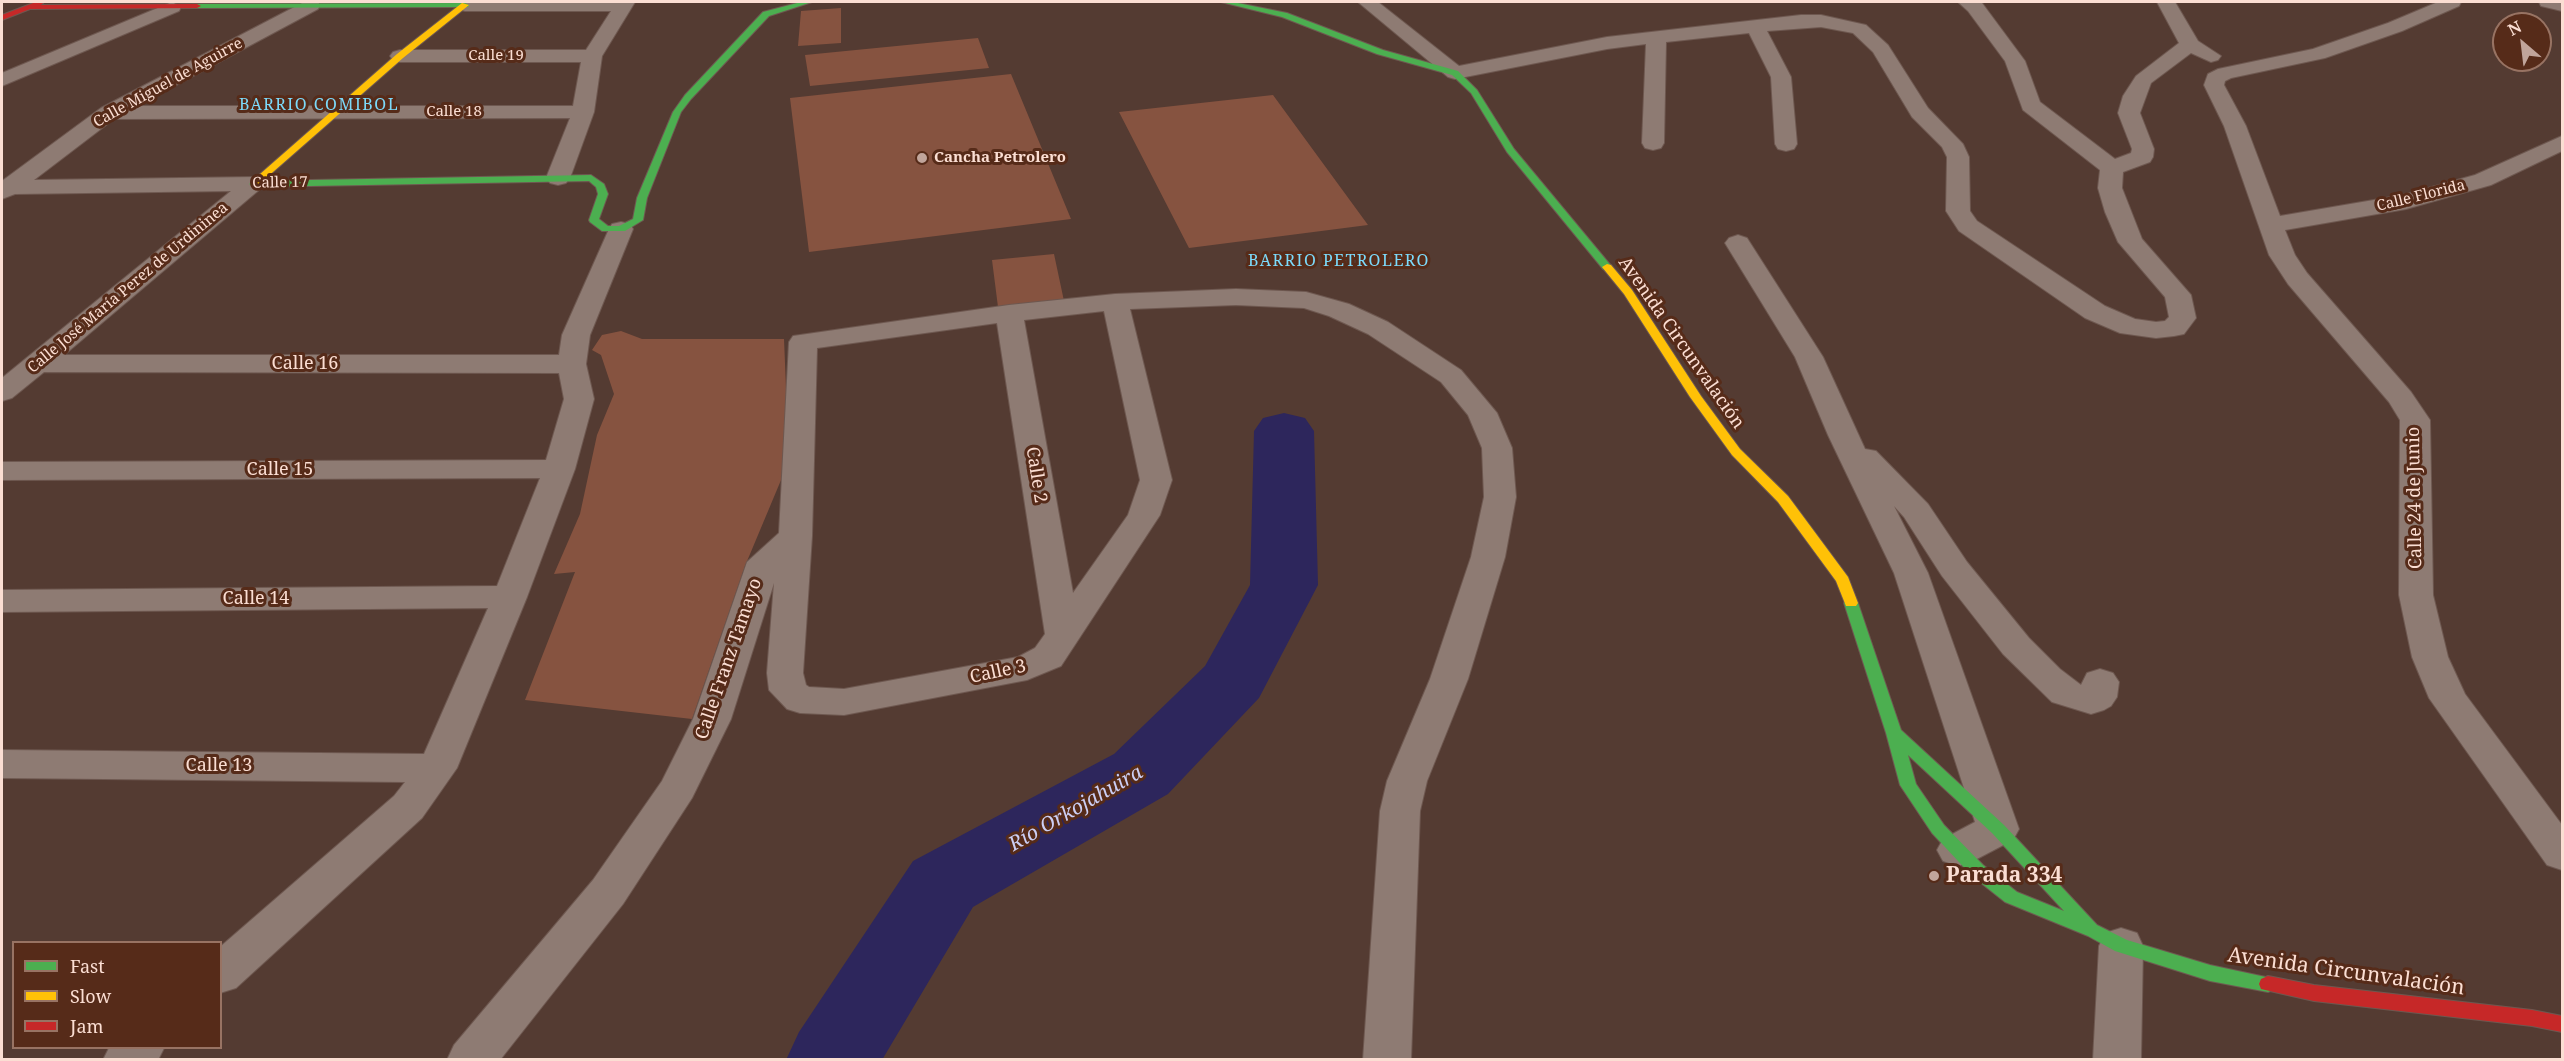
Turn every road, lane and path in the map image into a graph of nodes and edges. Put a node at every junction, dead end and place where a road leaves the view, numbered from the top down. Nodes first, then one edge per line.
1 (808, 2) edge
2 (1225, 2) edge
3 (1367, 2) edge
4 (1967, 2) edge
5 (2166, 2) edge
6 (2452, 2) edge
7 (2548, 2) edge
8 (270, 3) edge
9 (466, 3) edge
10 (35, 4) edge
11 (625, 4) edge
12 (311, 5) junction
13 (2562, 6) edge
14 (172, 7) junction
15 (2, 18) edge
16 (1755, 26) junction
17 (1656, 39) junction
18 (2190, 45) junction
19 (400, 56) junction
20 (592, 56) junction
21 (2238, 69) junction
22 (1455, 73) junction
23 (2, 80) edge
24 (583, 112) junction
25 (109, 113) junction
26 (334, 113) junction
27 (1653, 143) dead end
28 (2562, 143) edge
29 (1786, 144) dead end
30 (2112, 168) junction
31 (558, 178) junction
32 (254, 184) junction
33 (4, 188) edge
34 (2273, 225) junction
35 (621, 229) junction
36 (1738, 243) dead end
37 (1115, 302) junction
38 (1009, 313) junction
39 (37, 363) junction
40 (572, 364) junction
41 (2, 392) edge
42 (1843, 435) junction
43 (559, 469) junction
44 (2, 471) edge
45 (795, 536) junction
46 (510, 597) junction
47 (2, 601) edge
48 (1063, 636) junction
49 (2100, 681) dead end
50 (1894, 734) junction
51 (2, 764) edge
52 (437, 768) junction
53 (1998, 829) junction
54 (1958, 850) junction
55 (2562, 854) edge
56 (2108, 939) junction
57 (222, 973) edge
58 (2562, 1024) edge
59 (139, 1049) edge
60 (127, 1059) edge
61 (471, 1059) edge
62 (1387, 1059) edge
63 (2117, 1059) edge

1 - 35 main road
2 - 22 main road
3 - 22 street
4 - 30 street
5 - 18 street
6 - 21 street
7 - 13 street
8 - 12 main road
8 - 14 main road
9 - 11 street
9 - 12 main road
9 - 19 main road
10 - 14 main road
10 - 15 main road
11 - 20 street
12 - 25 street, Calle Miguel de Aguirre
14 - 23 street
16 - 17 street
16 - 29 street
16 - 30 street
17 - 22 street
17 - 27 street
18 - 21 street
18 - 30 street
19 - 20 street, Calle 19
19 - 26 main road
20 - 24 street
21 - 34 street, Calle 24 de Junio
22 - 50 main road, Avenida Circunvalación
24 - 26 street, Calle 18
24 - 31 street
25 - 26 street, Calle 18
25 - 33 street, Calle Miguel de Aguirre
26 - 32 main road
28 - 34 street, Calle Florida
31 - 32 main road, Calle 17
31 - 35 main road
32 - 33 street, Calle 17
32 - 39 street, Calle José María Perez de Urdininea
34 - 55 street, Calle 24 de Junio
35 - 40 street
36 - 42 street
37 - 38 street
37 - 48 street, Calle 3
37 - 62 street
38 - 45 street
38 - 48 street, Calle 2
39 - 40 street, Calle 16
39 - 41 street, Calle José María Perez de Urdininea
40 - 43 street
42 - 49 street
42 - 53 street
43 - 44 street, Calle 15
43 - 46 street
45 - 48 street, Calle 3
45 - 61 street, Calle Franz Tamayo
46 - 47 street, Calle 14
46 - 52 street
50 - 53 main road, Avenida Circunvalación
50 - 54 main road, Avenida Circunvalación
51 - 52 street, Calle 13
52 - 57 street
53 - 54 street
53 - 56 main road, Avenida Circunvalación
54 - 56 main road, Avenida Circunvalación
56 - 58 main road, Avenida Circunvalación
56 - 63 street
59 - 60 street

